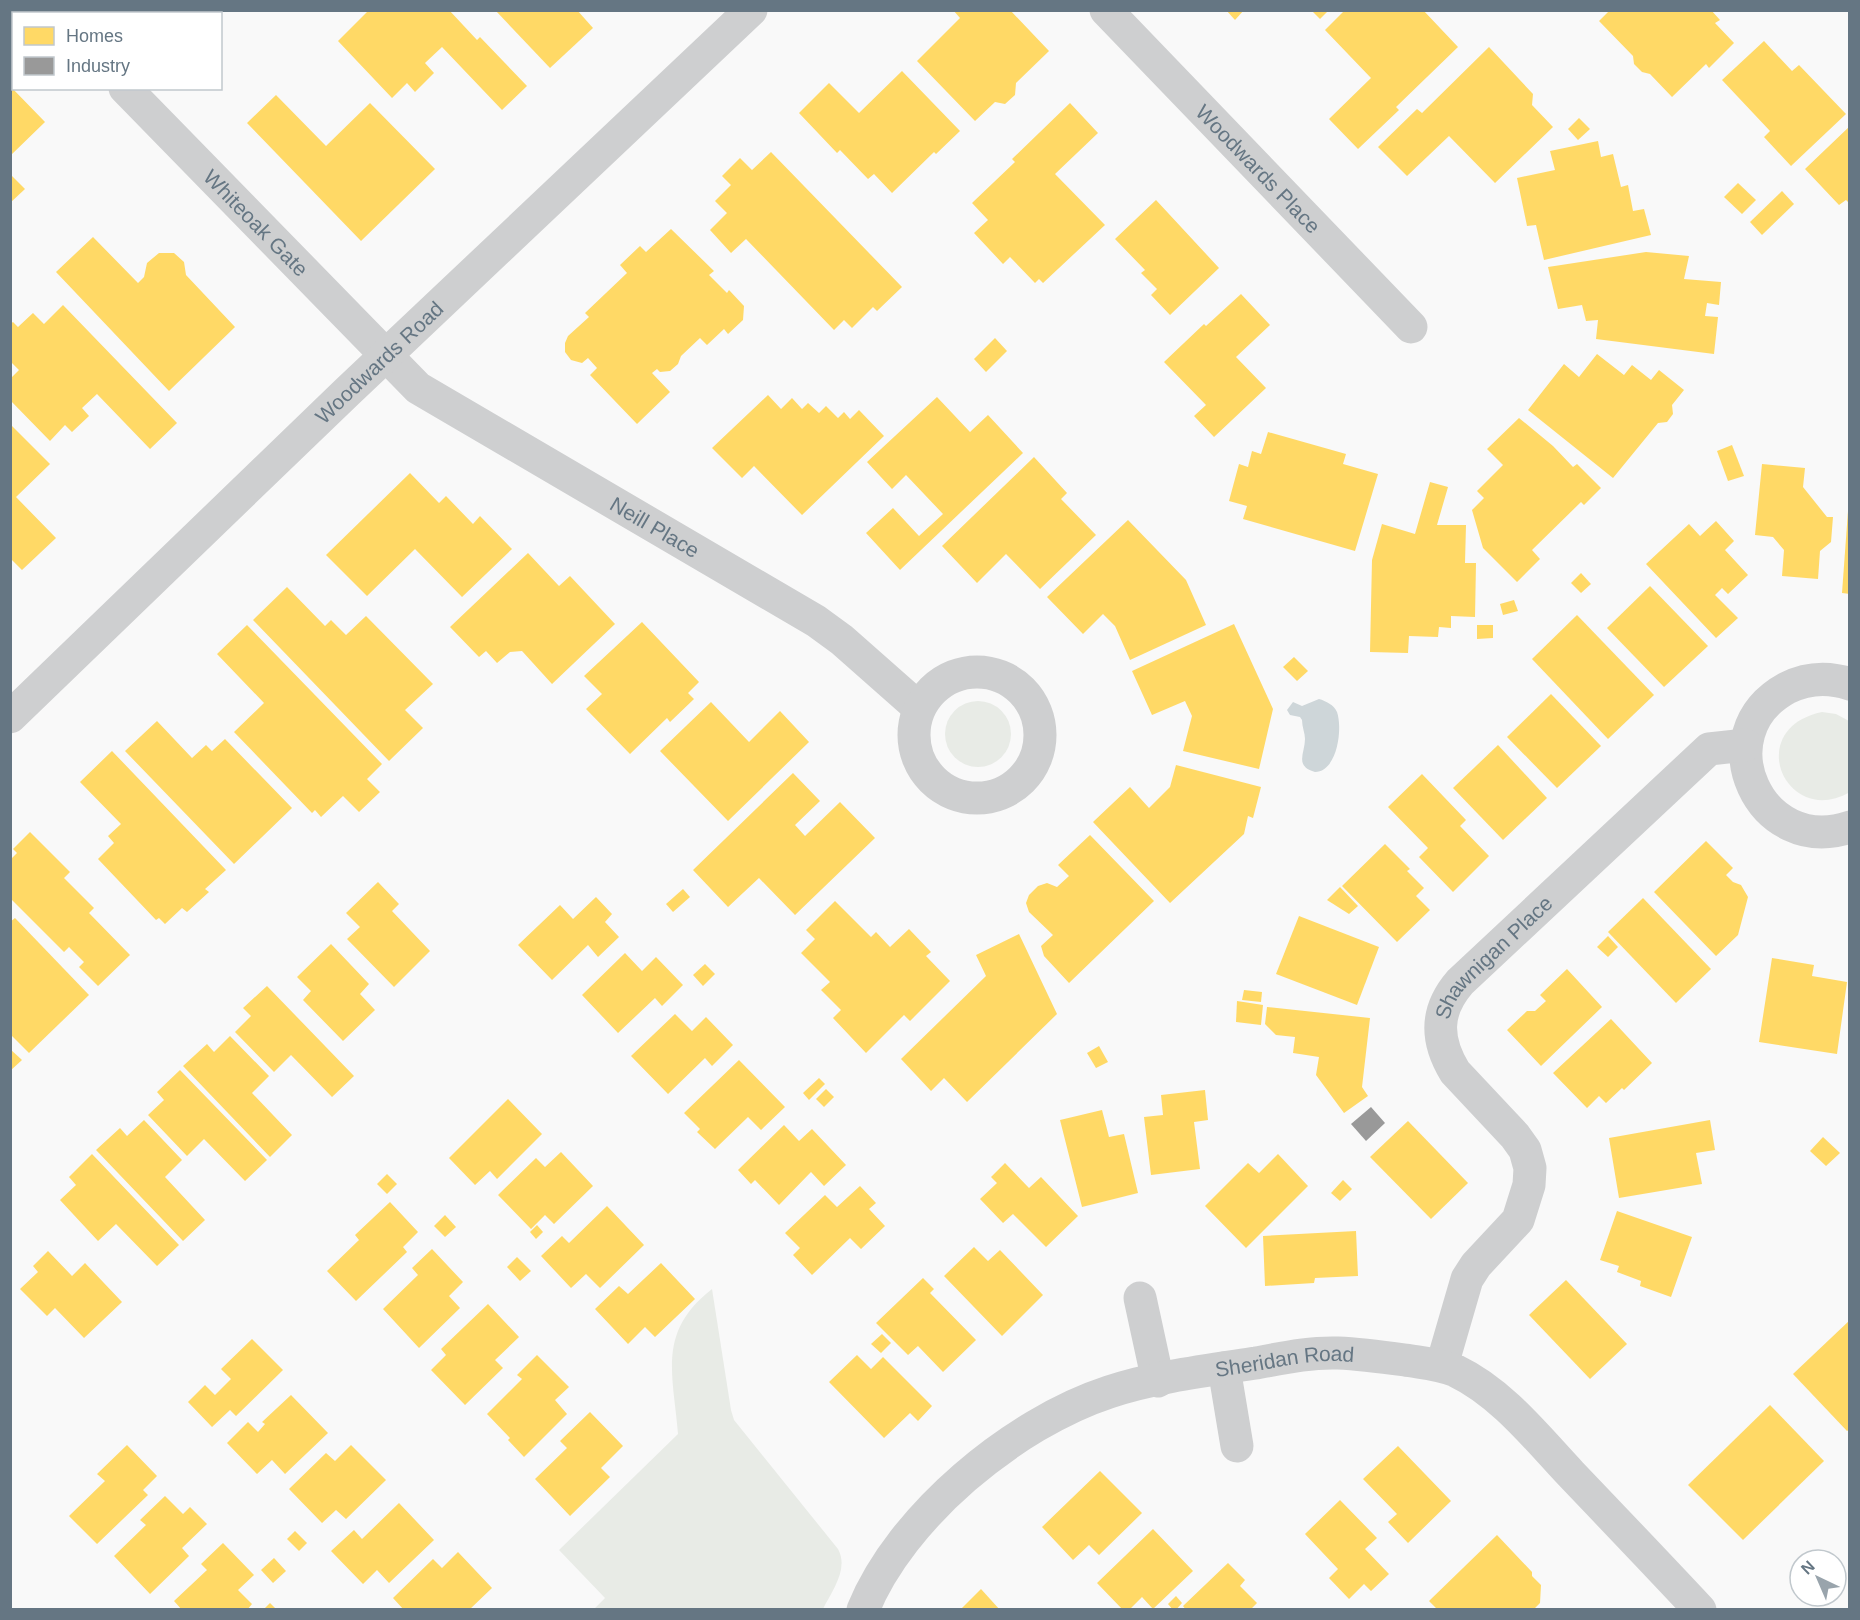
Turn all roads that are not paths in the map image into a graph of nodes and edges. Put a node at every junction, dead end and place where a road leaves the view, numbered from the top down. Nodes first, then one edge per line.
1 (751, 10) edge
2 (1106, 10) edge
3 (127, 90) edge
4 (1411, 327) dead end
5 (385, 356) junction
6 (1850, 684) edge
7 (920, 708) dead end
8 (10, 717) edge
9 (1746, 745) junction
10 (1850, 827) edge
11 (1140, 1298) dead end
12 (1442, 1365) junction
13 (1224, 1368) junction
14 (1158, 1381) junction
15 (1237, 1446) dead end
16 (863, 1610) edge
17 (1700, 1610) edge

1 - 5 street, Woodwards Road
2 - 4 street, Woodwards Place
3 - 5 street, Whiteoak Gate
5 - 7 street, Neill Place
5 - 8 street, Woodwards Road
6 - 9 street
9 - 10 street
9 - 12 street, Shawnigan Place
11 - 14 street
12 - 13 street, Sheridan Road
12 - 17 street, Sheridan Road
13 - 14 street, Sheridan Road
13 - 15 street
14 - 16 street, Sheridan Road

